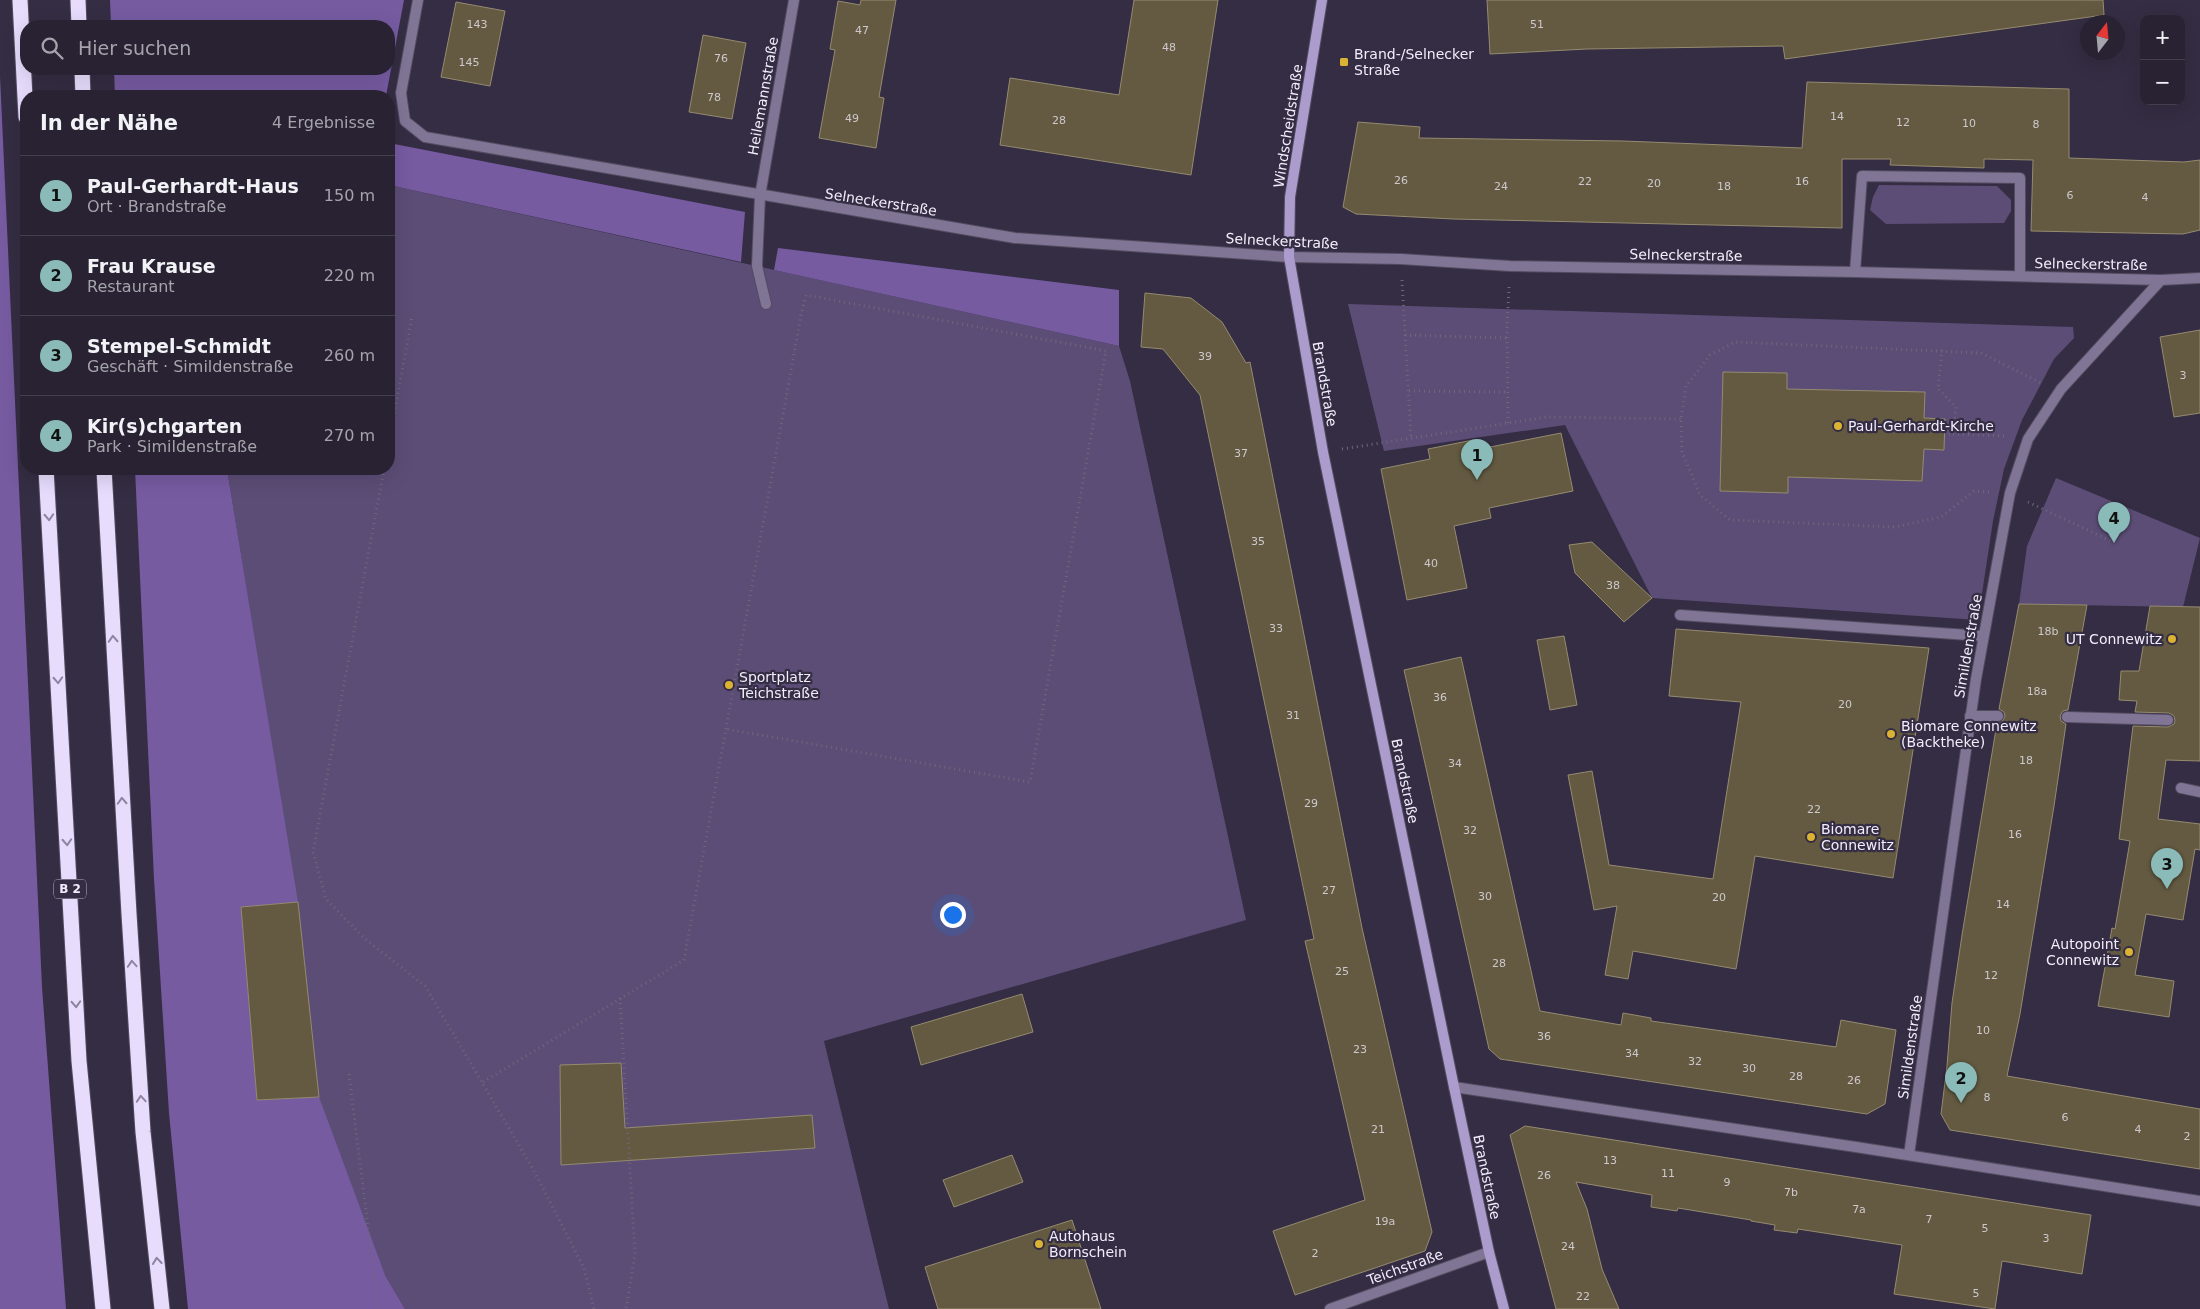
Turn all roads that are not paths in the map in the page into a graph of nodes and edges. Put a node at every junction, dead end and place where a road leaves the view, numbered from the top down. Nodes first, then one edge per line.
1 (20, 0) edge
2 (78, 0) edge
3 (418, 0) edge
4 (794, 0) edge
5 (1322, 0) edge
6 (21, 20) edge
7 (79, 20) edge
8 (24, 75) edge
9 (82, 75) edge
10 (25, 90) edge
11 (83, 90) edge
12 (760, 196) junction
13 (1289, 256) junction
14 (1855, 272) junction
15 (2020, 276) junction
16 (2200, 278) edge
17 (2161, 280) junction
18 (766, 304) dead end
19 (46, 475) edge
20 (104, 475) edge
21 (1680, 615) dead end
22 (1984, 636) junction
23 (1970, 716) junction
24 (1998, 716) dead end
25 (2067, 717) dead end
26 (2168, 720) dead end
27 (2182, 788) dead end
28 (2200, 792) edge
29 (1454, 1087) junction
30 (1909, 1155) junction
31 (2200, 1201) edge
32 (1489, 1252) junction
33 (103, 1309) edge
34 (162, 1309) edge
35 (1330, 1309) edge
36 (1504, 1309) edge

1 - 6 highway
2 - 7 highway
3 - 12 street, Selneckerstraße
4 - 12 street, Heilemannstraße
5 - 13 street, Windscheidstraße
8 - 10 highway
9 - 11 highway
12 - 13 street, Selneckerstraße
12 - 18 street, Heilemannstraße
13 - 14 street, Selneckerstraße
13 - 29 street, Brandstraße
14 - 15 street, Selneckerstraße
14 - 15 street
15 - 17 street, Selneckerstraße
16 - 17 street, Selneckerstraße
17 - 22 street, Simildenstraße
19 -> 33 highway, B 2
34 -> 20 highway
21 - 22 street
22 - 23 street, Simildenstraße
23 - 24 street
23 - 30 street, Simildenstraße
25 - 26 street
27 - 28 street
29 - 30 street
29 - 32 street, Brandstraße
30 - 31 street
32 - 35 street, Teichstraße
32 - 36 street, Brandstraße

